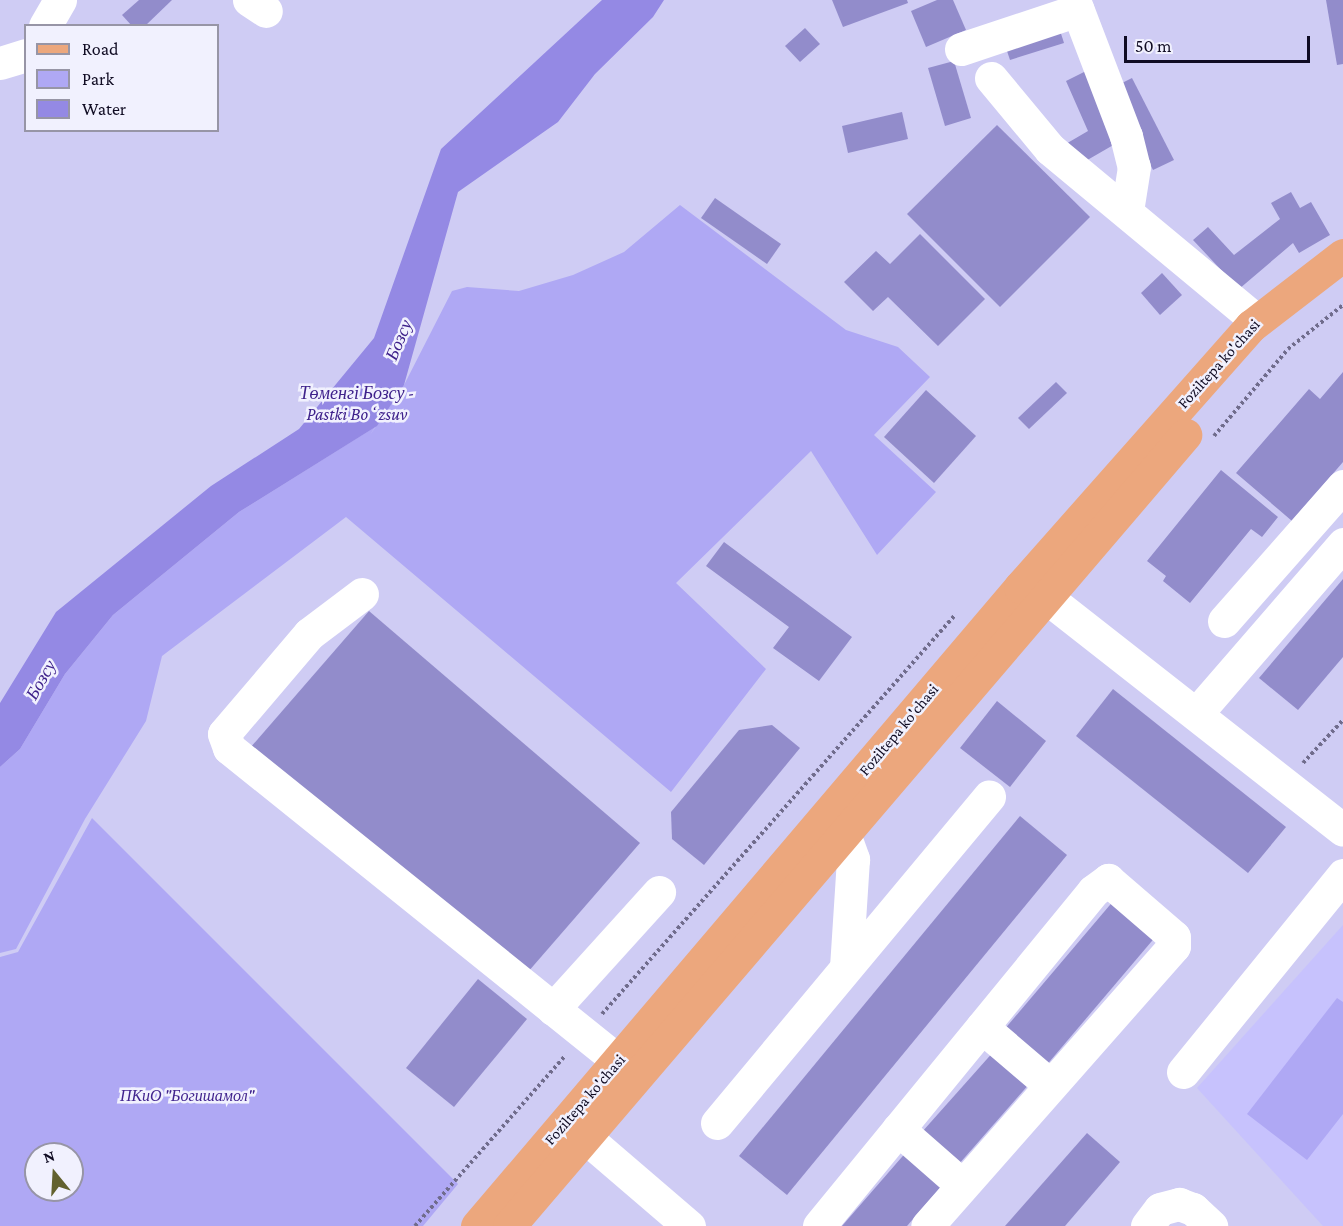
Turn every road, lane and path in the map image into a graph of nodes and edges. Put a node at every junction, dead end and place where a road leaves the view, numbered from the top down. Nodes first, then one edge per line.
1 (60, 0) edge
2 (1076, 5) edge
3 (46, 24) edge
4 (962, 49) dead end
5 (24, 56) edge
6 (0, 63) edge
7 (991, 78) dead end
8 (1127, 211) junction
9 (1343, 255) edge
10 (1343, 278) edge
11 (1257, 321) junction
12 (1343, 486) edge
13 (1343, 544) edge
14 (362, 594) dead end
15 (1046, 597) junction
16 (957, 613) dead end
17 (1224, 621) dead end
18 (1196, 714) junction
19 (1343, 720) edge
20 (1284, 783) junction
21 (989, 796) dead end
22 (1343, 830) edge
23 (844, 834) junction
24 (1343, 875) edge
25 (659, 892) dead end
26 (846, 967) junction
27 (553, 1009) junction
28 (982, 1027) junction
29 (584, 1034) junction
30 (618, 1061) junction
31 (1183, 1071) dead end
32 (1050, 1085) junction
33 (717, 1123) dead end
34 (898, 1130) junction
35 (585, 1137) junction
36 (962, 1185) junction
37 (415, 1226) edge
38 (477, 1226) edge
39 (509, 1226) edge
40 (689, 1226) edge
41 (819, 1226) edge
42 (927, 1226) edge
43 (1147, 1226) edge
44 (1211, 1226) edge

1 - 3 street
2 - 4 street
2 - 8 street
5 - 6 street
7 - 8 street
8 - 11 street
9 - 11 main road, Foziltepa ko'chasi
10 - 15 main road, Foziltepa ko'chasi
11 - 30 main road, Foziltepa ko'chasi
12 - 17 street
13 - 18 street
14 - 27 street
15 - 18 street
15 - 23 main road, Foziltepa ko'chasi
16 - 29 path
18 - 20 street
19 - 20 path
20 - 22 street
21 - 26 street
23 - 26 street
23 - 35 main road, Foziltepa ko'chasi
24 - 31 street
25 - 27 street
26 - 33 street
27 - 29 street
28 - 32 street
28 - 32 street
28 - 34 street
29 - 30 street
29 - 37 path
30 - 38 main road, Foziltepa ko'chasi
32 - 36 street
34 - 36 street
34 - 41 street
35 - 39 main road, Foziltepa ko'chasi
35 - 40 street
36 - 42 street
43 - 44 street

